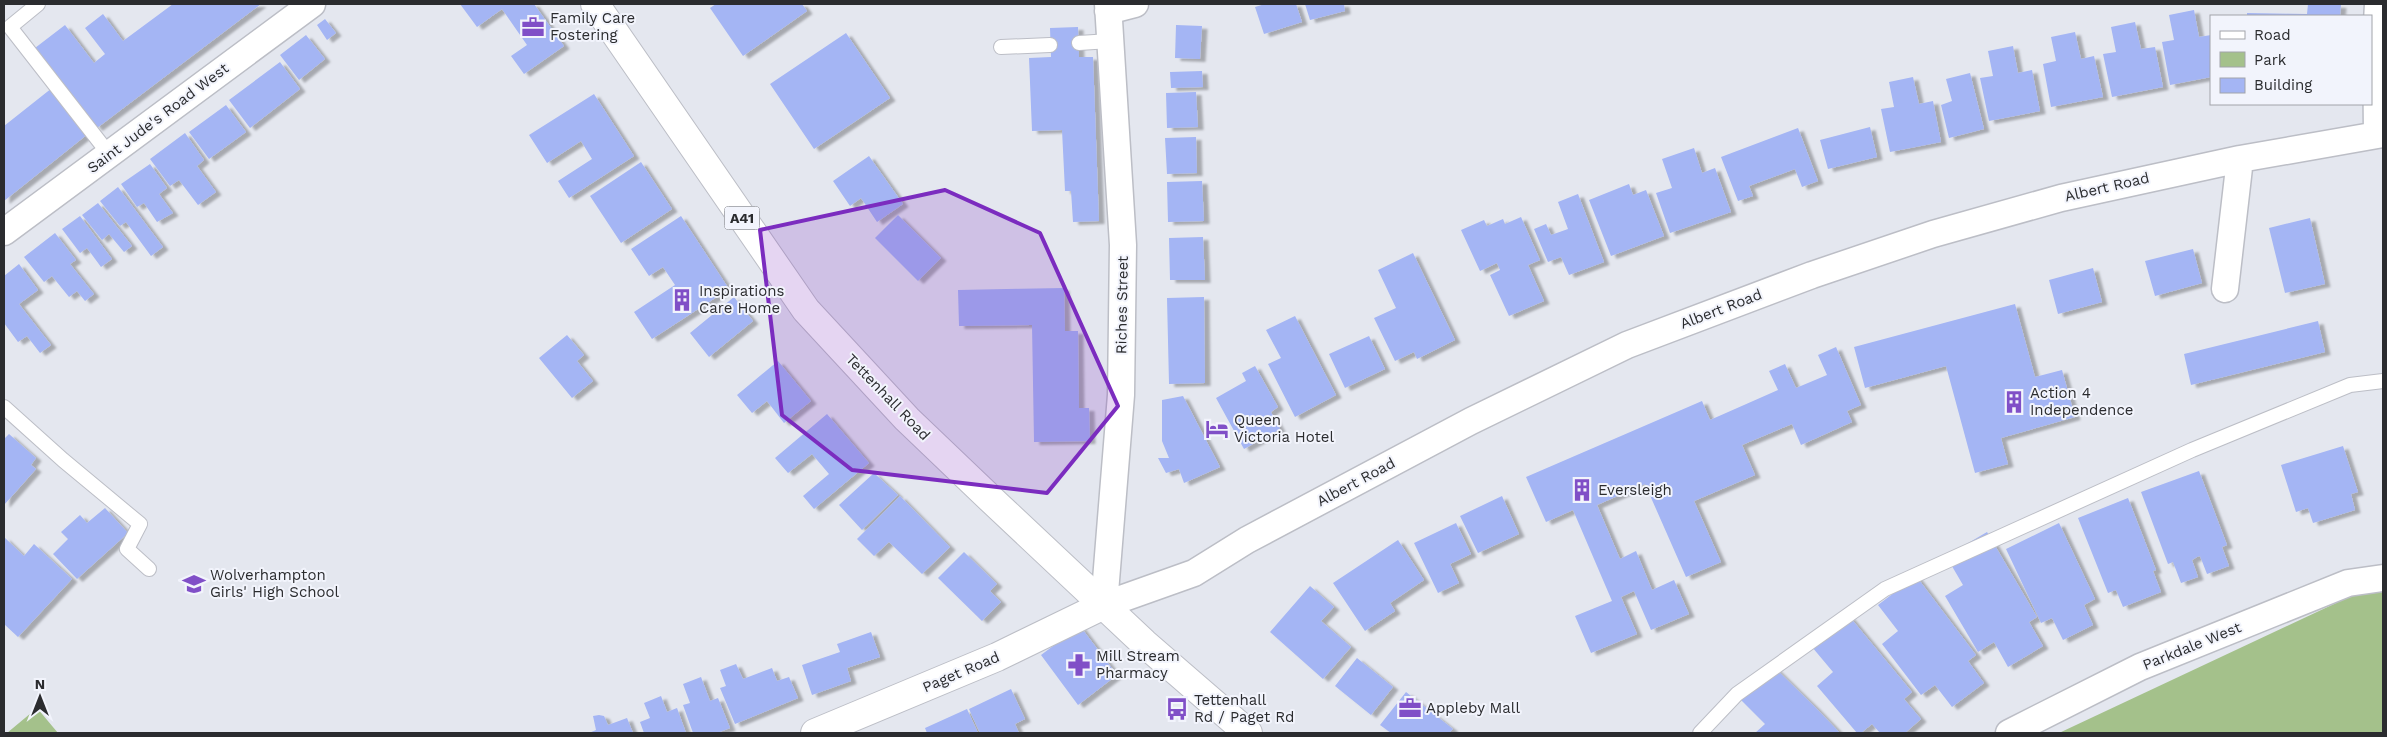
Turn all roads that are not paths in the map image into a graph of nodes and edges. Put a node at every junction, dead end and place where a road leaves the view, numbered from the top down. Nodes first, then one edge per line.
1 (38, 4) edge
2 (312, 4) edge
3 (595, 4) edge
4 (1135, 4) edge
5 (2378, 4) edge
6 (1108, 7) edge
7 (1110, 41) junction
8 (1079, 43) dead end
9 (1050, 45) dead end
10 (1001, 47) dead end
11 (2380, 134) edge
12 (109, 154) junction
13 (2240, 159) junction
14 (4, 232) edge
15 (2225, 289) dead end
16 (2383, 381) edge
17 (4, 407) edge
18 (149, 569) dead end
19 (2383, 578) edge
20 (1104, 605) junction
21 (815, 733) edge
22 (1248, 733) edge
23 (1700, 733) edge
24 (2009, 733) edge

1 - 12 lane
2 - 12 street, Saint Jude's Road West
3 - 20 main road, Tettenhall Road / A41
4 - 6 street
5 - 11 street
6 - 7 street, Riches Street
7 - 8 lane
7 - 20 street, Riches Street
9 - 10 lane
11 - 13 street, Albert Road
12 - 14 street, Saint Jude's Road West
13 - 15 street
13 - 20 street, Albert Road
16 - 23 lane
17 - 18 lane
19 - 24 street, Parkdale West
20 - 21 main road, Paget Road
20 - 22 main road, Tettenhall Road / A41

